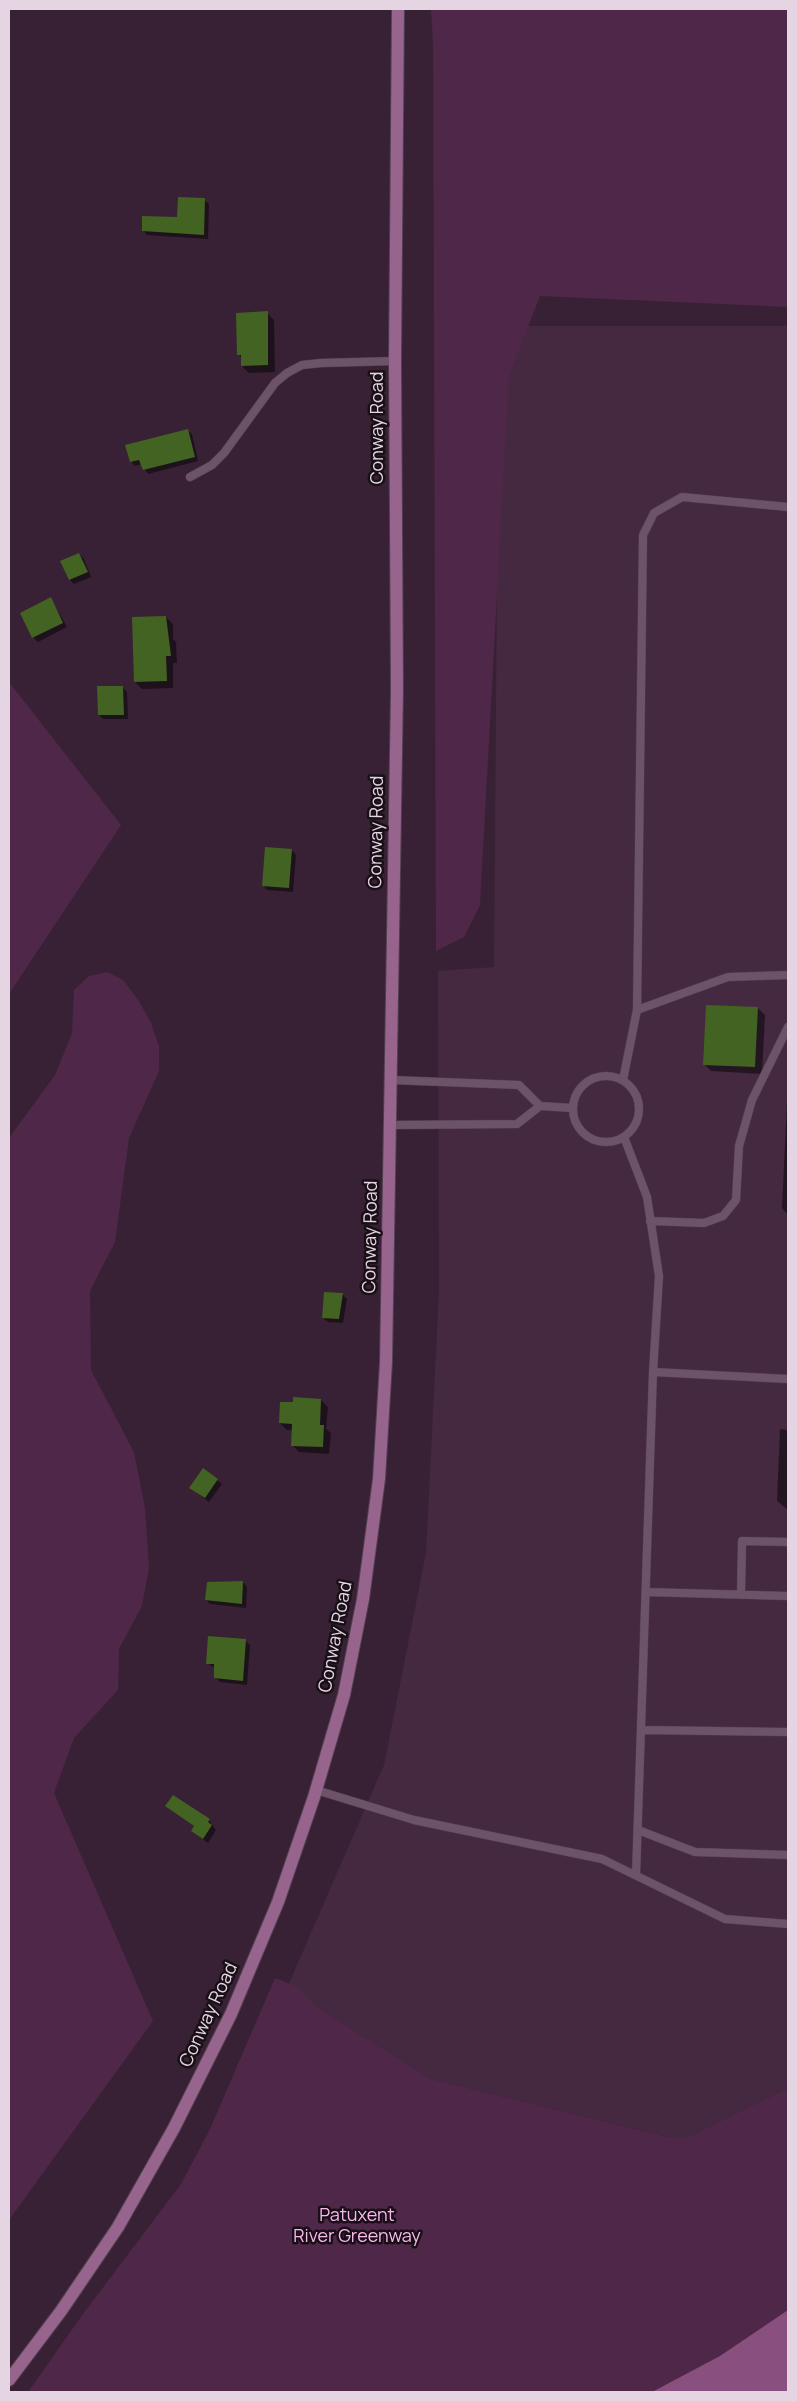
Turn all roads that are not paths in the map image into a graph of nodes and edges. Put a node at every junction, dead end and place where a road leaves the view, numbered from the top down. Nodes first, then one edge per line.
1 (398, 9) edge
2 (395, 362) junction
3 (190, 477) dead end
4 (788, 507) edge
5 (788, 975) edge
6 (638, 1010) junction
7 (788, 1027) edge
8 (391, 1080) junction
9 (623, 1080) junction
10 (540, 1106) junction
11 (572, 1108) junction
12 (391, 1125) junction
13 (624, 1137) junction
14 (650, 1221) junction
15 (653, 1372) junction
16 (788, 1379) edge
17 (788, 1542) edge
18 (646, 1592) junction
19 (741, 1595) junction
20 (788, 1596) edge
21 (641, 1730) junction
22 (788, 1732) edge
23 (316, 1790) junction
24 (638, 1830) junction
25 (788, 1855) edge
26 (636, 1875) junction
27 (788, 1924) edge
28 (9, 2380) edge

1 - 2 street, Conway Road
2 - 3 lane
2 - 8 street, Conway Road
4 - 6 lane
5 - 6 lane
6 - 9 lane
7 - 14 lane
8 - 10 lane
8 - 12 street, Conway Road
9 - 11 lane
9 - 13 lane
10 - 11 lane
10 - 12 lane
11 - 13 lane
12 - 23 street, Conway Road
13 - 14 lane
14 - 15 lane
15 - 16 lane
15 - 18 lane
17 - 19 lane
18 - 19 lane
18 - 21 lane
19 - 20 lane
21 - 22 lane
21 - 24 lane
23 - 26 lane
23 - 28 street, Conway Road
24 - 25 lane
24 - 26 lane
26 - 27 lane

